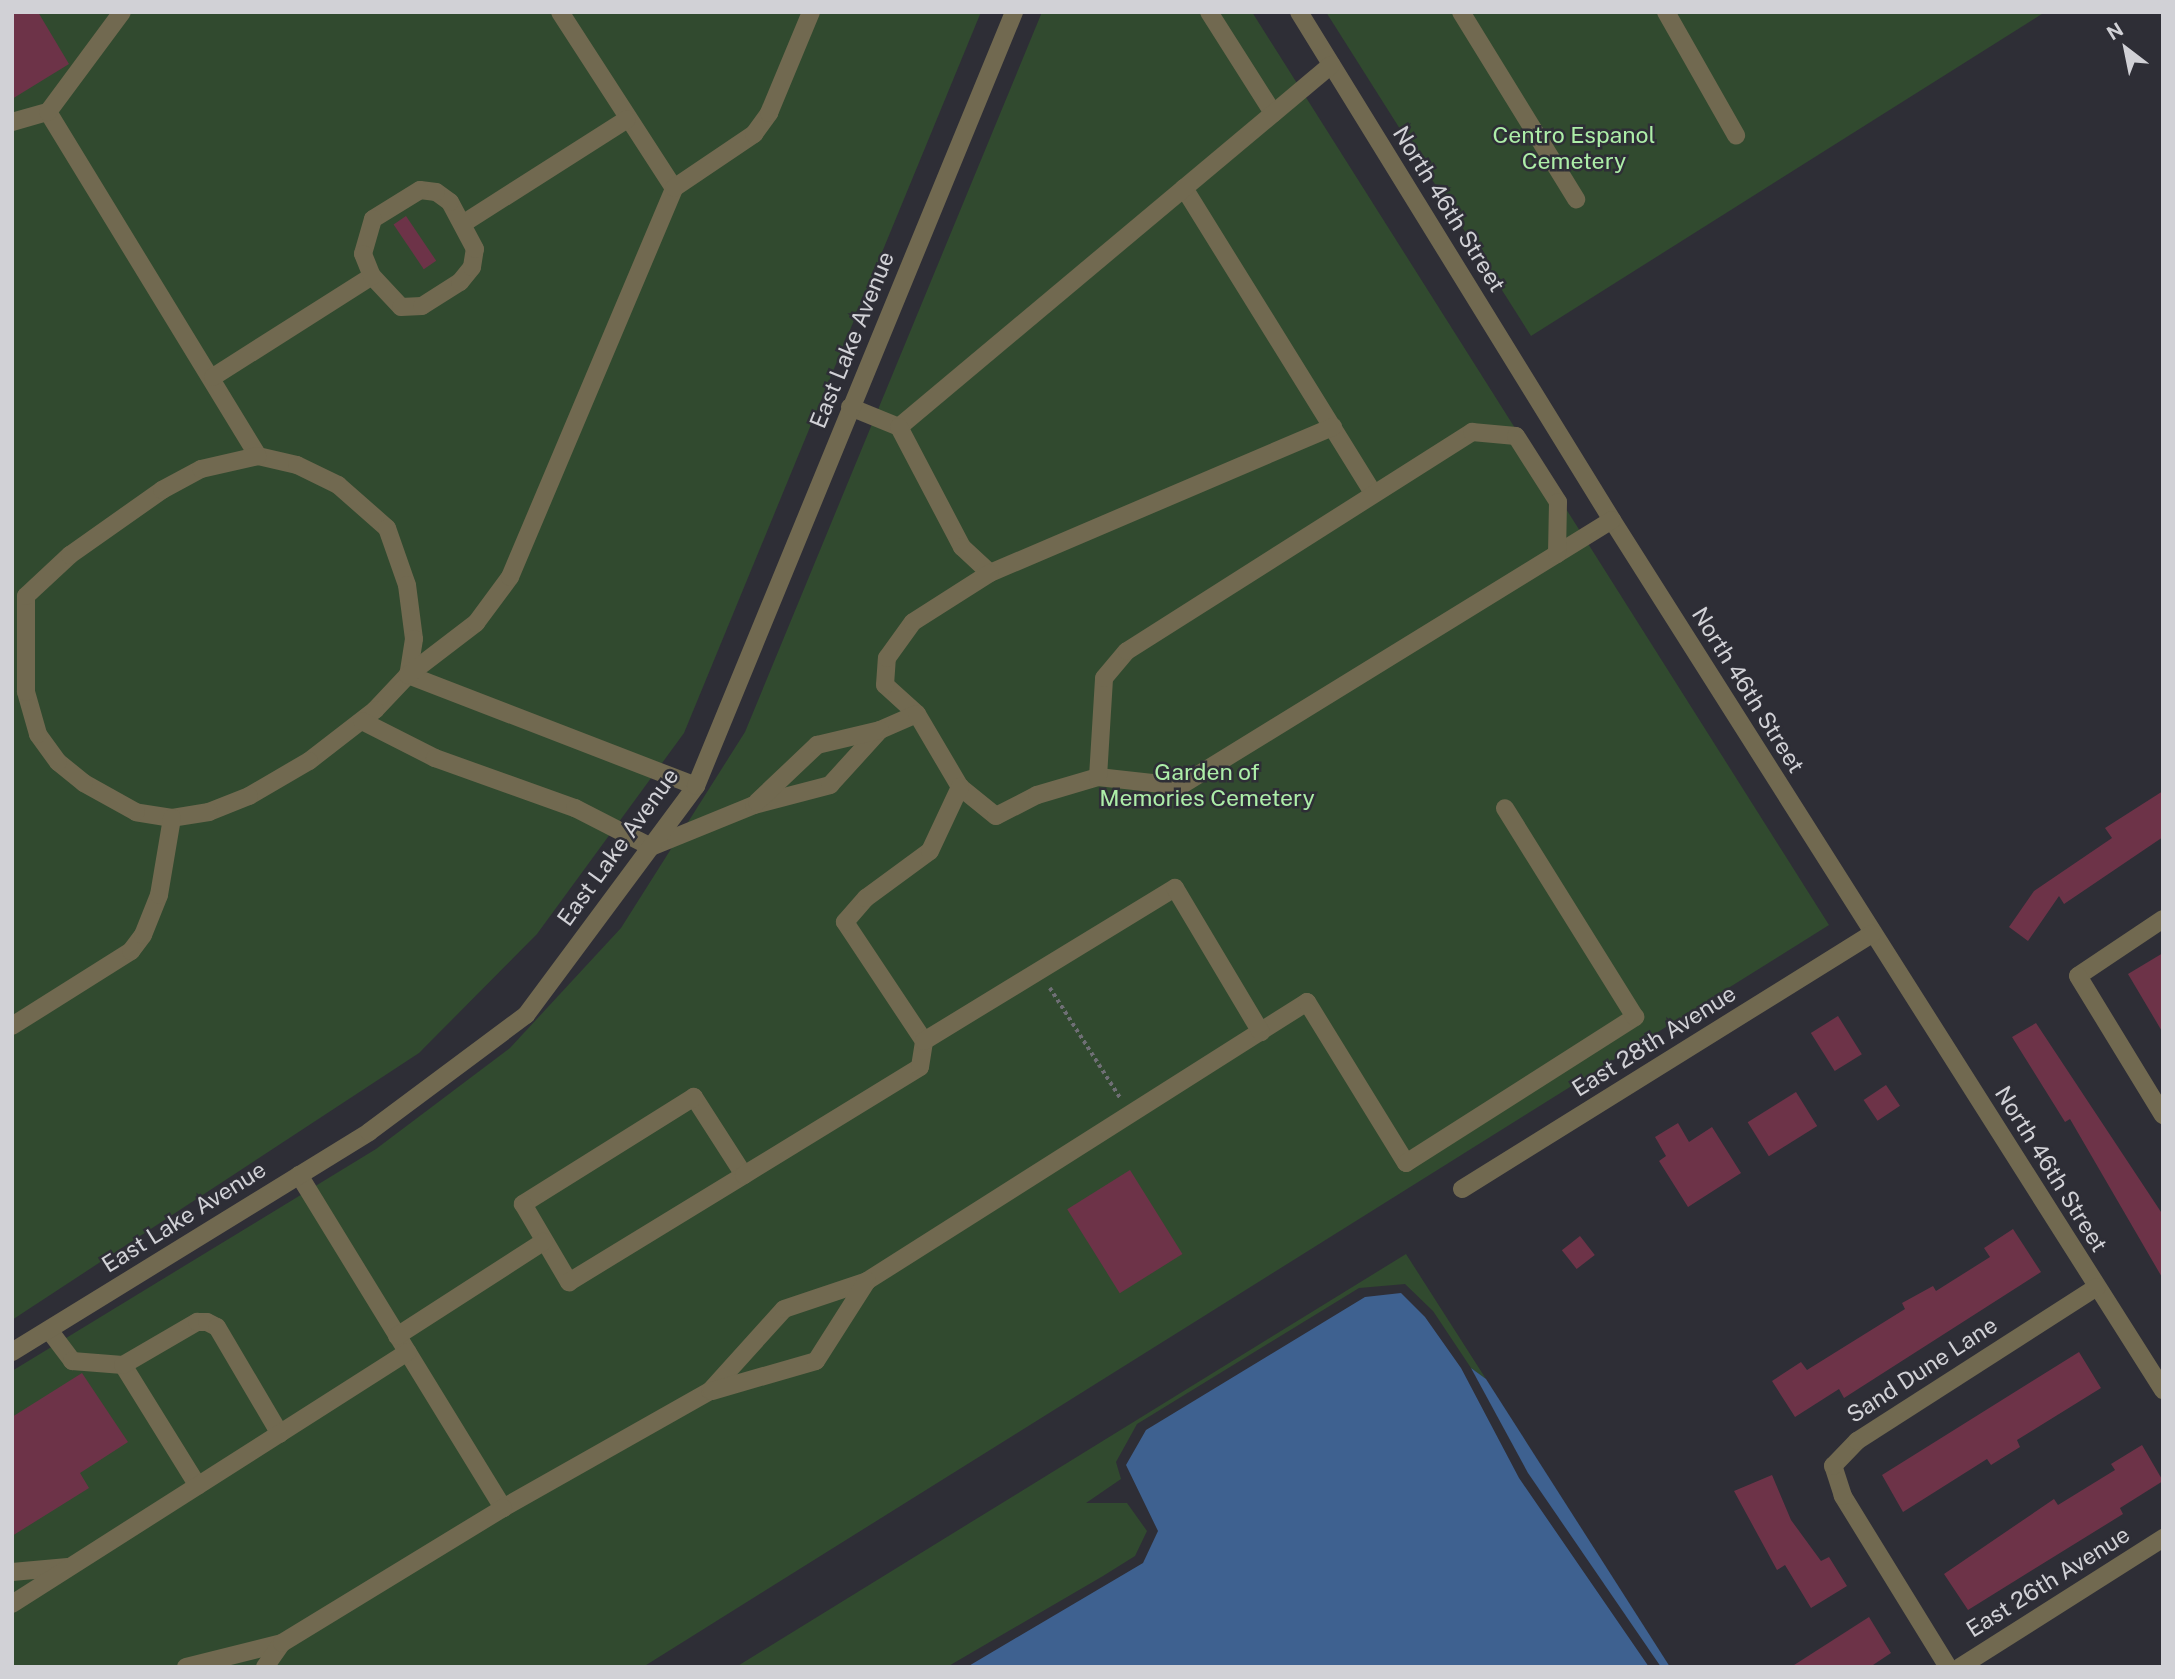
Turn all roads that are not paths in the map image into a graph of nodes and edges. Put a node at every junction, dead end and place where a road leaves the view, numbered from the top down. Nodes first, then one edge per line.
1 (122, 12) edge
2 (560, 12) edge
3 (811, 12) edge
4 (1014, 12) edge
5 (1209, 12) edge
6 (1299, 12) edge
7 (1461, 12) edge
8 (1666, 12) edge
9 (1331, 65) junction
10 (48, 111) junction
11 (1273, 113) junction
12 (627, 119) junction
13 (12, 122) edge
14 (1736, 135) dead end
15 (674, 188) junction
16 (1184, 188) junction
17 (1576, 199) dead end
18 (464, 223) junction
19 (372, 276) junction
20 (213, 377) junction
21 (850, 407) junction
22 (899, 427) junction
23 (1333, 427) junction
24 (258, 456) junction
25 (1374, 494) junction
26 (1612, 520) junction
27 (1557, 554) junction
28 (990, 573) junction
29 (19, 594) edge
30 (408, 675) junction
31 (917, 714) junction
32 (362, 721) junction
33 (880, 730) junction
34 (1098, 777) junction
35 (696, 786) junction
36 (960, 787) junction
37 (754, 805) junction
38 (1504, 808) dead end
39 (172, 818) junction
40 (651, 847) junction
41 (2163, 919) edge
42 (1872, 934) junction
43 (12, 1026) edge
44 (1261, 1032) junction
45 (924, 1041) junction
46 (2163, 1115) edge
47 (299, 1175) junction
48 (744, 1175) junction
49 (1462, 1189) dead end
50 (543, 1241) junction
51 (867, 1281) junction
52 (2097, 1287) junction
53 (49, 1330) junction
54 (397, 1336) junction
55 (12, 1352) edge
56 (407, 1352) junction
57 (123, 1365) junction
58 (2163, 1390) edge
59 (710, 1391) junction
60 (280, 1434) junction
61 (198, 1486) junction
62 (503, 1508) junction
63 (2163, 1538) edge
64 (70, 1567) junction
65 (12, 1572) edge
66 (12, 1604) edge
67 (282, 1643) junction
68 (186, 1667) edge
69 (264, 1667) edge
70 (1948, 1667) edge
71 (1960, 1667) edge

1 - 10 street
2 - 12 street
3 - 15 street
4 - 21 street, East Lake Avenue
5 - 11 street
6 - 9 street, North 46th Street
7 - 17 street
8 - 14 street
9 - 11 street
9 - 26 street, North 46th Street
10 - 13 street
10 - 20 street
11 - 16 street
12 - 15 street
12 - 18 street
15 - 30 street
16 - 22 street
16 - 23 street
18 - 19 street
18 - 19 street
19 - 20 street
20 - 24 street
21 - 22 street
21 - 35 street, East Lake Avenue
22 - 28 street
23 - 25 street
23 - 28 street
24 - 29 street
24 - 30 street
25 - 27 street
25 - 34 street
26 - 27 street
26 - 42 street, North 46th Street
27 - 34 street
28 - 31 street
29 - 39 street
30 - 32 street
30 - 35 street
31 - 33 street
31 - 36 street
32 - 39 street
32 - 40 street
33 - 37 street
33 - 37 street
34 - 36 street
35 - 40 street, East Lake Avenue
36 - 45 street
37 - 40 street
38 - 44 street
39 - 43 street
40 - 47 street, East Lake Avenue
41 - 46 street
42 - 49 street, East 28th Avenue
42 - 52 street, North 46th Street
44 - 45 street
44 - 51 street
45 - 48 street
47 - 53 street, East Lake Avenue
47 - 54 street
48 - 50 street
48 - 50 street
50 - 54 street
51 - 59 street
51 - 59 street
52 - 58 street, North 46th Street
52 - 70 street, Sand Dune Lane
53 - 55 street, East Lake Avenue
53 - 57 street
54 - 56 street
56 - 60 street
56 - 62 street
57 - 60 street
57 - 61 street
59 - 62 street
60 - 61 street
61 - 64 street
62 - 67 street
63 - 71 street, East 26th Avenue
64 - 65 street
64 - 66 street
67 - 68 street
67 - 69 street

